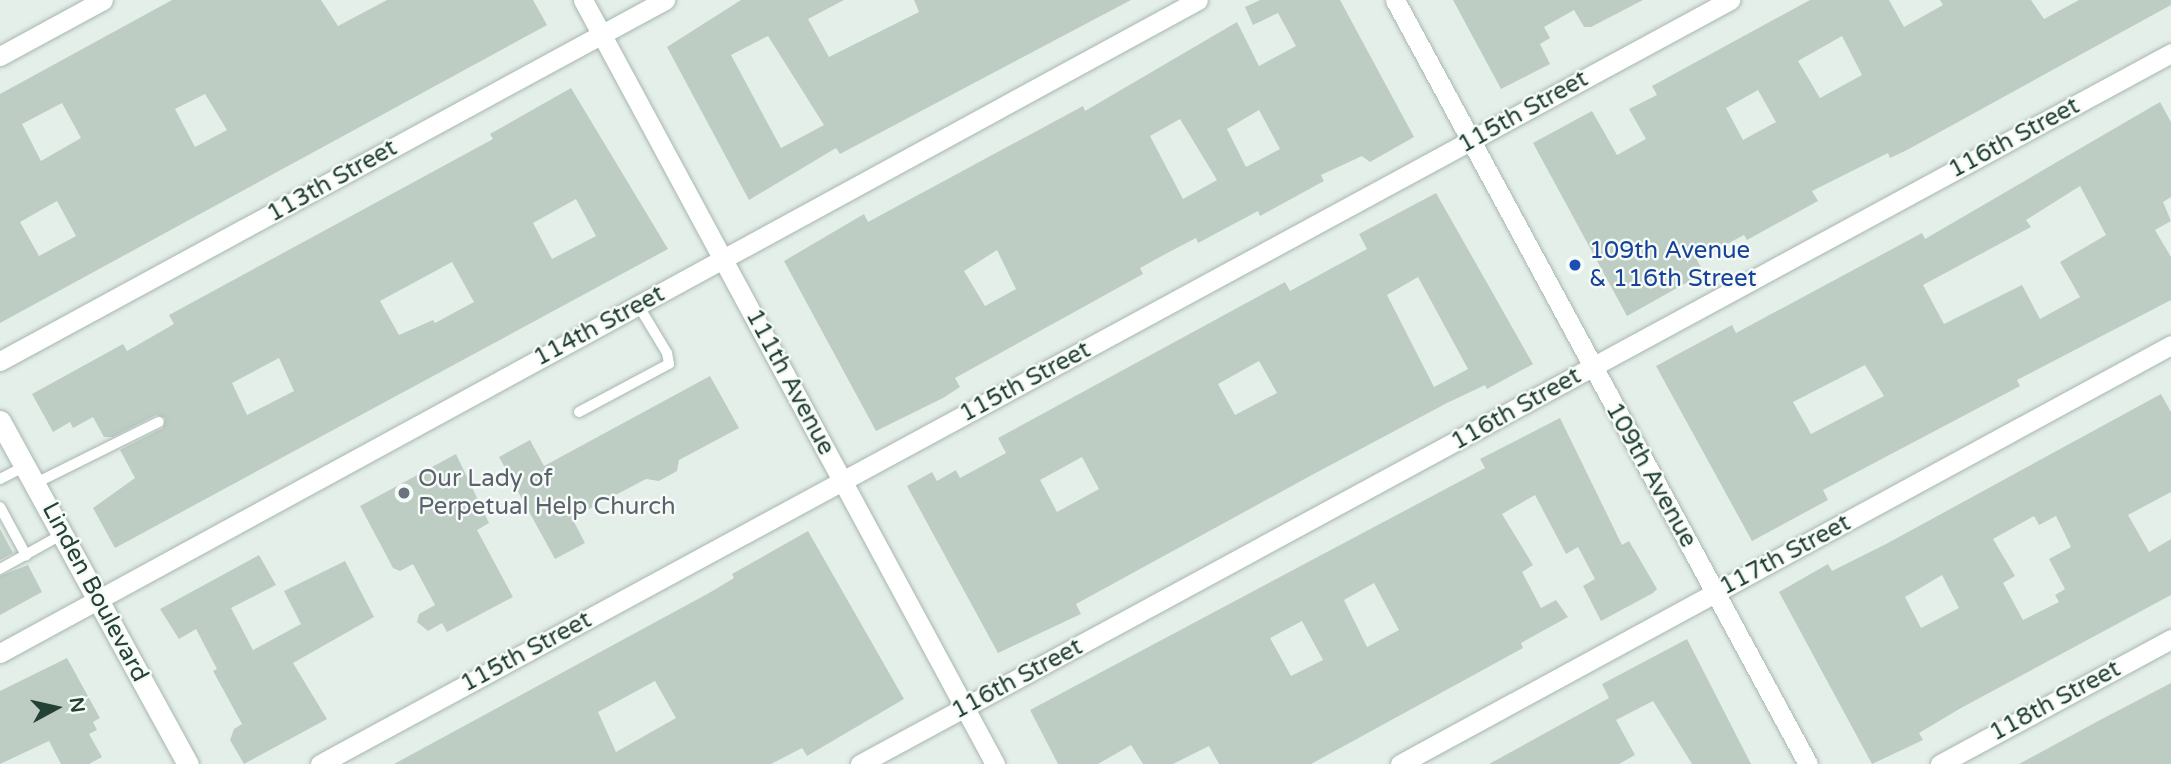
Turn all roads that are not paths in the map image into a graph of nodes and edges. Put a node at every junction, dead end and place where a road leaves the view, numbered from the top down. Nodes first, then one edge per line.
1 (103, 0) edge
2 (583, 0) edge
3 (665, 0) edge
4 (1198, 0) edge
5 (1395, 0) edge
6 (1730, 0) edge
7 (602, 34) junction
8 (2171, 53) edge
9 (0, 56) edge
10 (1471, 140) junction
11 (724, 258) junction
12 (638, 305) junction
13 (2171, 345) edge
14 (0, 361) edge
15 (1592, 367) junction
16 (579, 412) dead end
17 (0, 421) edge
18 (159, 422) dead end
19 (31, 475) junction
20 (0, 479) edge
21 (843, 481) junction
22 (0, 509) edge
23 (5, 527) edge
24 (63, 534) junction
25 (26, 555) junction
26 (0, 569) edge
27 (1715, 593) junction
28 (98, 598) junction
29 (2171, 639) edge
30 (0, 653) edge
31 (965, 707) junction
32 (188, 764) edge
33 (320, 764) edge
34 (860, 764) edge
35 (995, 764) edge
36 (1399, 764) edge
37 (1808, 764) edge
38 (1940, 764) edge

1 - 9 street
2 - 7 street, 111th Avenue
3 - 7 street, 113th Street
4 - 11 street, 114th Street
5 - 10 street, 109th Avenue
6 - 10 street, 115th Street
7 - 11 street, 111th Avenue
7 - 14 street, 113th Street
8 - 15 street, 116th Street
10 - 15 street, 109th Avenue
10 - 21 street, 115th Street
11 - 12 street, 114th Street
11 - 21 street, 111th Avenue
12 - 16 lane
12 - 28 street, 114th Street
13 - 27 street, 117th Street
15 - 27 street, 109th Avenue
15 - 31 street, 116th Street
17 - 19 main road, Linden Boulevard
18 - 19 lane
19 - 20 lane
19 - 24 main road, Linden Boulevard
21 - 31 street, 111th Avenue
21 - 33 street, 115th Street
22 - 23 lane
23 - 25 lane
24 - 25 lane
24 - 28 main road, Linden Boulevard
25 - 26 lane
27 - 36 street, 117th Street
27 - 37 street, 109th Avenue
28 - 30 street, 114th Street
28 - 32 main road, Linden Boulevard
29 - 38 street, 118th Street
31 - 34 street, 116th Street
31 - 35 street, 111th Avenue

